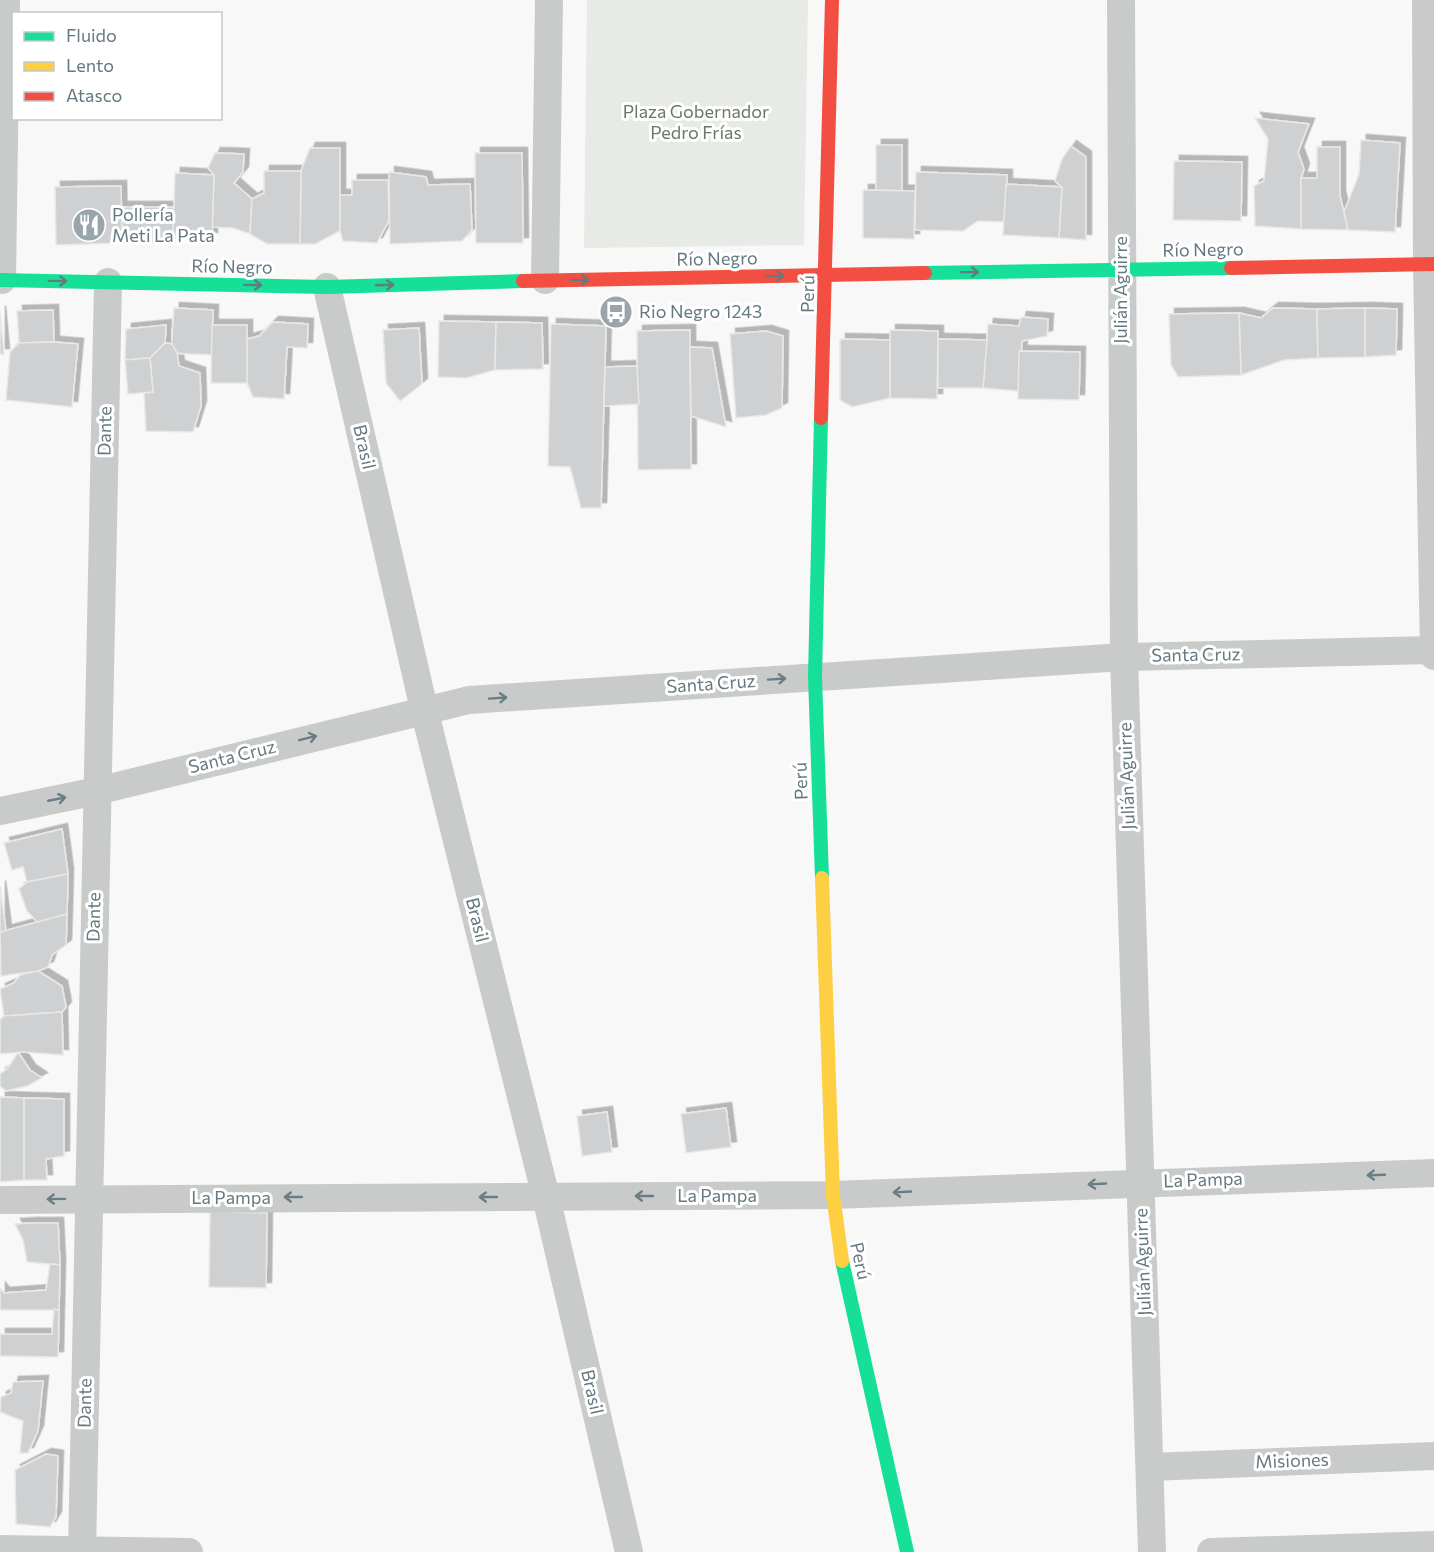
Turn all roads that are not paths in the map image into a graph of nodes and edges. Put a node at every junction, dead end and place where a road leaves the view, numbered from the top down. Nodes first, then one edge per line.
1 (6, 0) edge
2 (549, 0) edge
3 (832, 0) edge
4 (1121, 0) edge
5 (1426, 0) edge
6 (1430, 264) edge
7 (1120, 269) junction
8 (826, 275) junction
9 (1, 280) edge
10 (545, 280) junction
11 (108, 282) junction
12 (327, 287) junction
13 (1434, 650) edge
14 (1434, 656) edge
15 (1124, 657) junction
16 (815, 677) junction
17 (424, 709) junction
18 (97, 791) junction
19 (0, 811) edge
20 (1434, 1173) edge
21 (1140, 1182) junction
22 (833, 1196) junction
23 (546, 1197) junction
24 (88, 1198) junction
25 (0, 1200) edge
26 (1434, 1456) edge
27 (1149, 1467) junction
28 (1434, 1545) edge
29 (0, 1549) edge
30 (82, 1550) edge
31 (189, 1552) edge
32 (629, 1552) edge
33 (907, 1552) edge
34 (1152, 1552) edge
35 (1211, 1552) edge

1 - 9 street
2 - 10 street
3 - 8 street, Perú
4 - 7 street, Julián Aguirre
5 - 6 street
6 - 7 street, Río Negro
6 - 13 street
8 -> 7 street, Río Negro
7 - 15 street, Julián Aguirre
10 -> 8 street, Río Negro
8 - 16 street, Perú
9 -> 11 street, Río Negro
12 -> 10 street, Río Negro
11 -> 12 street, Río Negro
11 - 18 street, Dante
12 - 17 street, Brasil
13 - 14 street
13 - 15 street, Santa Cruz
15 - 16 street, Santa Cruz
15 - 21 street, Julián Aguirre
17 -> 16 street, Santa Cruz
16 - 22 street, Perú
18 -> 17 street, Santa Cruz
17 - 23 street, Brasil
19 -> 18 street, Santa Cruz
18 - 24 street, Dante
20 -> 21 street, La Pampa
21 -> 22 street, La Pampa
21 - 27 street, Julián Aguirre
22 -> 23 street, La Pampa
22 - 33 street, Perú
23 -> 24 street, La Pampa
23 - 32 street, Brasil
24 -> 25 street, La Pampa
24 - 30 street, Dante
26 - 27 street, Misiones
27 - 34 street, Julián Aguirre
28 - 35 street
29 - 30 street
30 - 31 street

